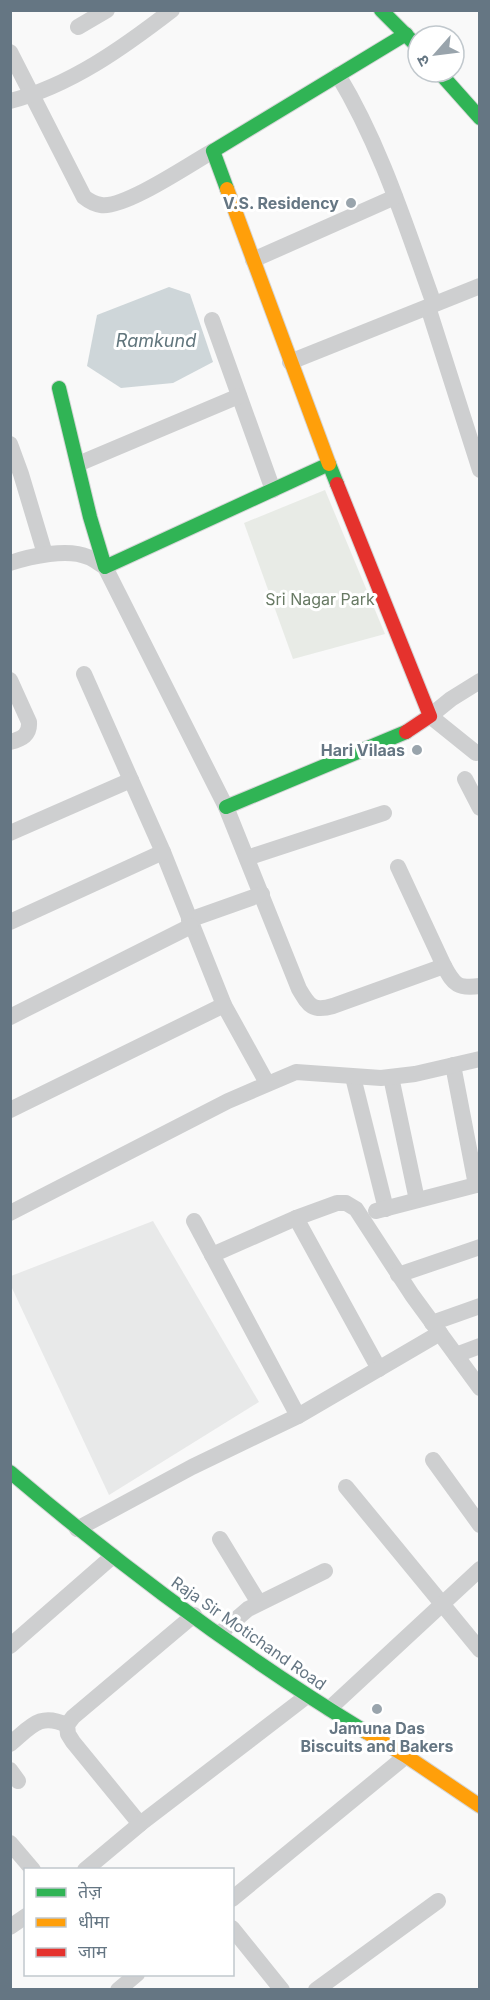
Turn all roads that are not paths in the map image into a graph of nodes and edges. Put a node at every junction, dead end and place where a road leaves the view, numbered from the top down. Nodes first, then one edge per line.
1 (107, 10) edge
2 (172, 10) edge
3 (381, 10) edge
4 (78, 27) dead end
5 (406, 34) joint
6 (10, 52) edge
7 (338, 75) junction
8 (450, 84) edge
9 (33, 96) junction
10 (10, 101) edge
11 (480, 118) edge
12 (213, 151) junction
13 (395, 197) junction
14 (253, 260) junction
15 (480, 286) edge
16 (431, 306) junction
17 (212, 320) dead end
18 (290, 362) junction
19 (59, 388) dead end
20 (239, 396) junction
21 (10, 444) edge
22 (78, 464) junction
23 (329, 464) junction
24 (480, 470) edge
25 (16, 476) edge
26 (273, 490) junction
27 (45, 554) junction
28 (10, 563) edge
29 (105, 567) junction
30 (84, 674) dead end
31 (10, 680) edge
32 (480, 681) edge
33 (430, 716) junction
34 (10, 742) edge
35 (476, 753) dead end
36 (465, 779) dead end
37 (131, 780) junction
38 (226, 807) junction
39 (480, 808) edge
40 (384, 813) dead end
41 (10, 833) edge
42 (163, 852) junction
43 (247, 858) junction
44 (398, 867) dead end
45 (262, 894) junction
46 (10, 922) edge
47 (190, 923) junction
48 (444, 966) junction
49 (480, 986) edge
50 (224, 1005) junction
51 (10, 1017) edge
52 (480, 1059) edge
53 (453, 1065) junction
54 (353, 1077) junction
55 (391, 1077) junction
56 (267, 1083) junction
57 (12, 1105) edge
58 (478, 1184) edge
59 (417, 1200) junction
60 (386, 1209) junction
61 (10, 1213) edge
62 (361, 1215) junction
63 (296, 1218) junction
64 (194, 1221) dead end
65 (480, 1247) edge
66 (212, 1255) junction
67 (398, 1275) junction
68 (480, 1306) edge
69 (436, 1328) junction
70 (480, 1346) edge
71 (456, 1355) junction
72 (379, 1369) junction
73 (480, 1388) edge
74 (298, 1416) junction
75 (434, 1460) dead end
76 (10, 1472) edge
77 (346, 1487) dead end
78 (480, 1525) edge
79 (77, 1528) junction
80 (220, 1539) dead end
81 (113, 1556) junction
82 (480, 1569) edge
83 (325, 1571) dead end
84 (259, 1603) junction
85 (442, 1604) junction
86 (194, 1615) junction
87 (219, 1634) junction
88 (10, 1646) edge
89 (480, 1650) edge
90 (307, 1696) junction
91 (329, 1709) junction
92 (67, 1725) junction
93 (10, 1744) edge
94 (406, 1756) junction
95 (480, 1806) edge
96 (140, 1824) junction
97 (10, 1843) edge
98 (32, 1868) edge
99 (86, 1868) edge
100 (234, 1897) edge
101 (438, 1901) dead end
102 (24, 1917) edge
103 (10, 1927) edge
104 (234, 1930) edge
105 (134, 1976) edge
106 (118, 1989) edge
107 (282, 1989) edge
108 (316, 1989) edge

1 - 4 street
2 - 9 street
3 - 5 street
5 - 7 street
6 - 9 street
7 - 12 street
7 - 13 street
8 - 11 street
9 - 10 street
9 - 12 street
12 - 14 street
13 - 14 street
13 - 16 street
14 - 18 street
15 - 16 street
16 - 18 street
16 - 24 street
17 - 20 street
18 - 23 street
19 - 22 street
20 - 22 street
20 - 26 street
21 - 25 street
22 - 29 street
23 - 26 street
23 - 33 street
25 - 27 street
26 - 29 street
27 - 28 street
27 - 29 street
29 - 38 street
30 - 37 street
31 - 34 street
32 - 33 street
33 - 35 street
33 - 38 street
36 - 39 street
37 - 41 street
37 - 42 street
38 - 43 street
40 - 43 street
42 - 46 street
42 - 47 street
43 - 45 street
44 - 48 street
45 - 47 street
45 - 48 street
47 - 50 street
47 - 51 street
48 - 49 street
50 - 56 street
50 - 57 street
52 - 53 street
53 - 55 street
53 - 58 street
54 - 55 street
54 - 56 street
54 - 60 street
55 - 59 street
56 - 61 street
58 - 59 street
59 - 60 street
60 - 62 street
62 - 63 street
62 - 67 street
63 - 66 street
63 - 72 street
64 - 66 street
65 - 67 street
66 - 74 street
67 - 69 street
68 - 69 street
69 - 71 street
69 - 72 street
70 - 71 street
71 - 73 street
72 - 74 street
74 - 79 street
75 - 78 street
76 - 79 street, Raja Sir Motichand Road
77 - 85 street
79 - 81 street, Raja Sir Motichand Road
80 - 84 street
81 - 86 street, Raja Sir Motichand Road
81 - 88 street
82 - 85 street
83 - 84 street
84 - 87 street
85 - 89 street
85 - 91 street
86 - 87 street, Raja Sir Motichand Road
86 - 92 street
87 - 90 street, Raja Sir Motichand Road
90 - 91 street, Raja Sir Motichand Road
90 - 96 street
91 - 94 street, Raja Sir Motichand Road
92 - 93 street
92 - 96 street
94 - 95 street, Raja Sir Motichand Road
94 - 100 street
96 - 99 street
97 - 98 street
101 - 108 street
102 - 103 street
104 - 107 street
105 - 106 street

